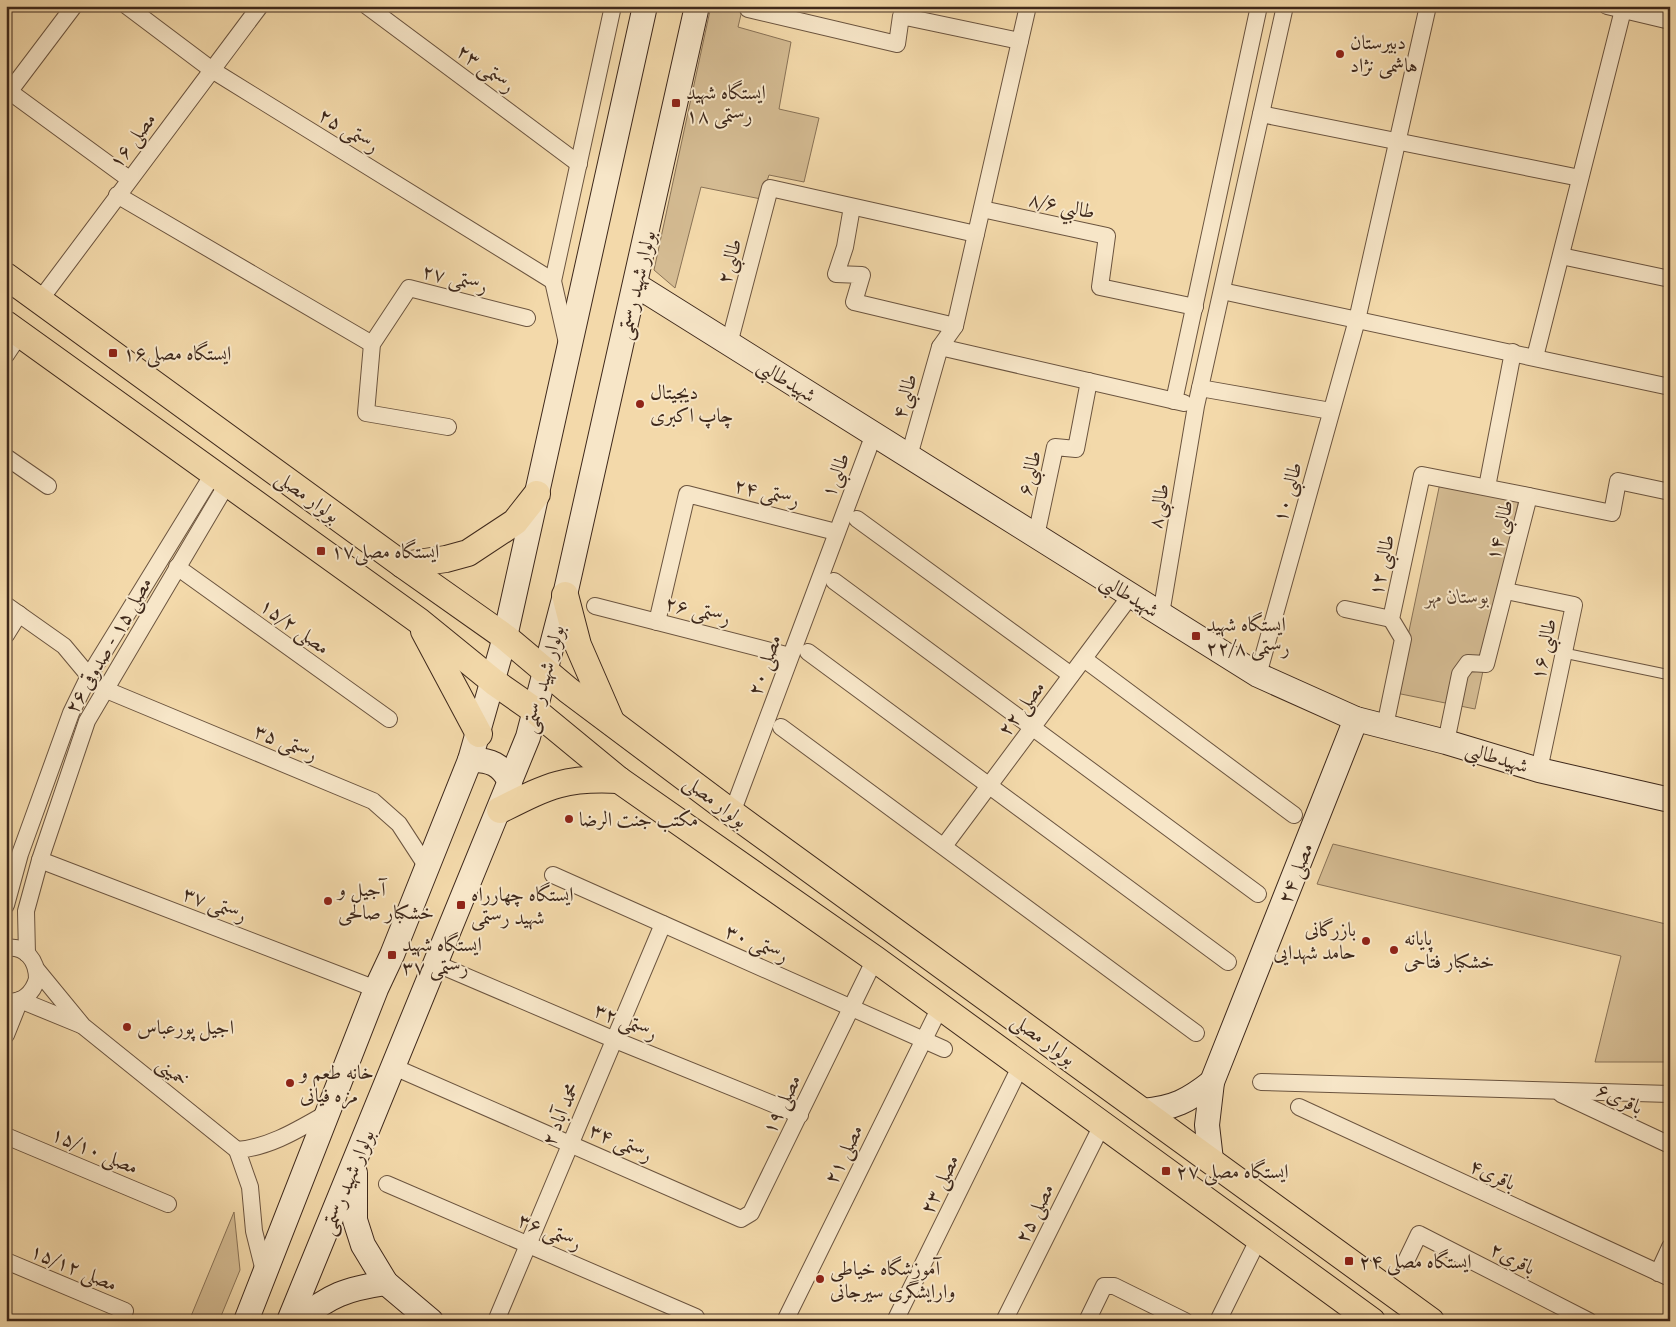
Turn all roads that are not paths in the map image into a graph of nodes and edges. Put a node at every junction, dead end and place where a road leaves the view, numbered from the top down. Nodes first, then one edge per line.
1 (74, 6) edge
2 (126, 6) edge
3 (260, 6) edge
4 (367, 6) edge
5 (613, 6) edge
6 (645, 6) edge
7 (697, 6) edge
8 (1028, 6) edge
9 (1259, 6) edge
10 (1285, 6) edge
11 (1428, 6) edge
12 (1606, 6) edge
13 (749, 8) edge
14 (1623, 10) junction
15 (1661, 15) edge
16 (1020, 41) junction
17 (212, 70) junction
18 (7, 92) edge
19 (1261, 114) junction
20 (1396, 140) junction
21 (579, 164) junction
22 (1580, 178) junction
23 (129, 179) junction
24 (117, 195) junction
25 (852, 207) junction
26 (982, 209) junction
27 (976, 234) junction
28 (1561, 256) junction
29 (6, 276) edge
30 (1670, 279) edge
31 (553, 282) junction
32 (636, 285) junction
33 (1222, 292) junction
34 (40, 300) junction
35 (1195, 307) junction
36 (527, 318) dead end
37 (1357, 320) junction
38 (956, 326) junction
39 (11, 338) edge
40 (372, 344) junction
41 (729, 344) junction
42 (940, 347) junction
43 (570, 352) junction
44 (1513, 352) junction
45 (1535, 357) junction
46 (1089, 381) junction
47 (1670, 387) edge
48 (1200, 388) junction
49 (1174, 401) junction
50 (1196, 406) junction
51 (1331, 411) junction
52 (448, 427) dead end
53 (874, 434) junction
54 (232, 440) junction
55 (910, 456) junction
56 (6, 457) edge
57 (220, 479) junction
58 (48, 486) dead end
59 (1487, 487) junction
60 (1670, 492) edge
61 (537, 494) junction
62 (1529, 496) junction
63 (857, 519) dead end
64 (836, 532) junction
65 (1036, 536) junction
66 (402, 565) junction
67 (177, 567) junction
68 (834, 581) dead end
69 (1506, 591) junction
70 (565, 595) junction
71 (1131, 595) junction
72 (594, 606) dead end
73 (13, 609) edge
74 (1345, 609) dead end
75 (1161, 614) junction
76 (1391, 619) junction
77 (418, 621) junction
78 (657, 622) junction
79 (6, 635) edge
80 (505, 637) junction
81 (808, 652) dead end
82 (1564, 653) junction
83 (790, 656) junction
84 (1084, 659) junction
85 (547, 670) junction
86 (1258, 675) junction
87 (89, 676) junction
88 (1071, 676) junction
89 (1670, 676) edge
90 (494, 682) junction
91 (104, 689) junction
92 (534, 710) junction
93 (389, 719) dead end
94 (1356, 719) junction
95 (613, 724) junction
96 (1385, 726) junction
97 (781, 727) dead end
98 (1033, 727) junction
99 (479, 734) junction
100 (1446, 742) junction
101 (470, 760) junction
102 (1539, 770) junction
103 (619, 780) junction
104 (510, 782) junction
105 (990, 784) junction
106 (1670, 800) edge
107 (500, 810) junction
108 (732, 813) junction
109 (1294, 815) dead end
110 (944, 846) junction
111 (40, 860) junction
112 (427, 867) junction
113 (553, 875) dead end
114 (1258, 894) dead end
115 (6, 905) edge
116 (663, 924) junction
117 (6, 948) edge
118 (28, 954) junction
119 (875, 959) junction
120 (1228, 962) dead end
121 (437, 964) junction
122 (37, 970) junction
123 (376, 989) junction
124 (13, 1001) edge
125 (940, 1007) junction
126 (850, 1008) junction
127 (83, 1026) junction
128 (1196, 1034) dead end
129 (6, 1036) edge
130 (615, 1040) junction
131 (923, 1040) junction
132 (944, 1049) dead end
133 (1021, 1065) junction
134 (394, 1067) junction
135 (1212, 1082) junction
136 (1261, 1082) dead end
137 (1553, 1091) junction
138 (1670, 1094) edge
139 (1299, 1107) dead end
140 (1144, 1111) junction
141 (329, 1112) junction
142 (800, 1115) junction
143 (1102, 1125) junction
144 (6, 1136) edge
145 (571, 1143) junction
146 (1670, 1145) edge
147 (236, 1150) junction
148 (1211, 1160) junction
149 (354, 1163) junction
150 (387, 1184) dead end
151 (168, 1204) dead end
152 (747, 1217) joint
153 (1259, 1238) junction
154 (528, 1245) junction
155 (1670, 1247) edge
156 (6, 1261) edge
157 (1406, 1261) dead end
158 (265, 1275) junction
159 (1664, 1276) edge
160 (386, 1283) junction
161 (125, 1312) dead end
162 (696, 1317) dead end
163 (246, 1321) edge
164 (289, 1321) edge
165 (298, 1321) edge
166 (431, 1321) edge
167 (496, 1321) edge
168 (785, 1321) edge
169 (895, 1321) edge
170 (1004, 1321) edge
171 (1087, 1321) edge
172 (1185, 1321) edge
173 (1218, 1321) edge
174 (1372, 1321) edge
175 (1431, 1321) edge
176 (1589, 1321) edge

1 - 18 street
2 - 17 street, رستمی ۲۵
3 - 17 street, مصلی ۱۶
4 - 21 street, رستمی ۲۳
5 - 21 street
6 - 43 main road, بولوار شهید رستمی
7 - 32 main road, بولوار شهید رستمی
8 - 16 street
9 - 35 street
10 - 19 street, طالبی۸
11 - 20 street, طالبی ۱۰
12 - 14 street
13 - 16 street
14 - 15 street
14 - 22 street
16 - 26 street
17 - 23 street, مصلی ۱۶
17 - 31 street, رستمی ۲۵
18 - 23 street
19 - 20 street
19 - 33 street, طالبی۸
20 - 22 street
20 - 37 street, طالبی ۱۰
21 - 31 street
22 - 28 street
23 - 24 street, مصلی ۱۶
24 - 34 street, مصلی ۱۶
24 - 40 street
25 - 27 street
25 - 38 street
25 - 41 street, طالبی۲
26 - 27 street
26 - 35 street, طالبي ۸/۶
27 - 38 street
28 - 30 street
28 - 45 street
29 - 34 main road, بولوار مصلی
31 - 43 street
32 - 41 main road, شهیدطالبی
32 - 70 main road, بولوار شهید رستمی
33 - 37 street
33 - 48 street, طالبی۸
34 - 54 main road, بولوار مصلی
35 - 49 street
36 - 40 street, رستمی ۲۷
37 - 44 street
37 - 51 street, طالبی ۱۰
38 - 42 street
39 - 57 main road, بولوار مصلی
40 - 52 street
41 - 53 main road, شهیدطالبی
42 - 46 street
42 - 55 street, طالبی۴
43 - 61 main road, بولوار شهید رستمی
44 - 45 street
44 - 59 street
45 - 47 street
46 - 49 street
46 - 65 street, طالبی۶
48 - 50 street, طالبی۸
48 - 51 street
49 - 50 street
50 - 75 street, طالبی۸
51 - 86 street, طالبی ۱۰
53 - 55 main road, شهیدطالبی
53 - 64 street, طالبی۱
54 - 57 main road
54 - 66 main road, بولوار مصلی
55 - 65 main road, شهیدطالبی
56 - 58 street
57 - 67 street, مصلی ۱۵ - صدوقی ۲۶
57 - 77 main road, بولوار مصلی
57 - 87 street, مصلی ۱۵ - صدوقی ۲۶
59 - 62 street, طالبی ۱۴
59 - 76 street, طالبی ۱۲
60 - 62 street
61 - 66 main road
61 - 80 main road, بولوار شهید رستمی
62 - 69 street, طالبی ۱۴
63 - 88 street
64 - 78 street, رستمی ۲۴
64 - 83 street, مصلی ۲۰
65 - 71 main road, شهیدطالبی
66 - 80 main road, بولوار مصلی
67 - 91 street, مصلی ۱۵ - صدوقی ۲۶
67 - 93 street, مصلی ۱۵/۲
68 - 98 street
69 - 82 street, طالبی ۱۶
69 - 100 street, طالبی ۱۴
70 - 85 main road, بولوار شهید رستمی
70 - 95 main road
71 - 75 main road, شهیدطالبی
71 - 84 street, مصلی ۲۲
72 - 78 street, رستمی ۲۶
73 - 79 street
73 - 87 street
74 - 76 street
75 - 86 main road, شهیدطالبی
76 - 96 street, طالبی ۱۲
77 - 90 main road, بولوار مصلی
77 - 99 main road
78 - 83 street, رستمی ۲۶
80 - 85 main road, بولوار مصلی
80 - 90 main road, بولوار شهید رستمی
81 - 105 street
82 - 89 lane
82 - 102 street, طالبی ۱۶
83 - 108 street, مصلی ۲۰
84 - 88 street, مصلی ۲۲
84 - 109 street
85 - 92 main road, بولوار شهید رستمی
85 - 95 main road, بولوار مصلی
86 - 94 main road, شهیدطالبی
87 - 115 street, مصلی ۱۵ - صدوقی ۲۶
88 - 98 street, مصلی ۲۲
90 - 92 main road, بولوار مصلی
90 - 99 main road, بولوار شهید رستمی
91 - 111 street, مصلی ۱۵ - صدوقی ۲۶
91 - 112 street, رستمی ۳۵
92 - 103 main road, بولوار مصلی
92 - 104 main road, بولوار شهید رستمی
94 - 96 main road, شهیدطالبی
94 - 135 main road, مصلی ۲۴
95 - 108 main road, بولوار مصلی
96 - 100 main road, شهیدطالبی
97 - 110 street
98 - 105 street, مصلی ۲۲
98 - 114 street
99 - 101 main road, بولوار شهید رستمی
100 - 102 main road, شهیدطالبی
101 - 104 main road
101 - 112 main road, بولوار شهید رستمی
102 - 106 main road, شهیدطالبی
103 - 107 main road
103 - 119 main road, بولوار مصلی
104 - 107 main road, بولوار شهید رستمی
105 - 110 street, مصلی ۲۲
105 - 120 street
107 - 121 main road, بولوار شهید رستمی
108 - 140 main road, بولوار مصلی
110 - 128 street
111 - 118 street, مصلی ۱۵ - صدوقی ۲۶
111 - 123 street, رستمی ۳۷
112 - 123 main road, بولوار شهید رستمی
113 - 116 street, رستمی ۳۰
116 - 126 street, رستمی ۳۰
116 - 130 street, محمد آباد ۲
117 - 118 street
118 - 122 street
119 - 125 main road, بولوار مصلی
119 - 126 street, مصلی ۱۹
121 - 130 street, رستمی ۳۲
121 - 134 main road, بولوار شهید رستمی
122 - 124 street
122 - 127 street
123 - 141 main road, بولوار شهید رستمی
124 - 127 street
124 - 129 street
125 - 131 street, مصلی ۲۱
125 - 133 main road, بولوار مصلی
126 - 131 street, رستمی ۳۰
126 - 142 street, مصلی ۱۹
127 - 147 street, خمینی
130 - 142 street, رستمی ۳۲
130 - 145 street, محمد آباد ۲
131 - 132 street, رستمی ۳۰
131 - 168 street, مصلی ۲۱
133 - 143 main road, بولوار مصلی
133 - 169 street, مصلی ۲۳
134 - 145 street, رستمی ۳۴
134 - 149 main road, بولوار شهید رستمی
135 - 140 main road
135 - 148 main road, مصلی ۲۴
136 - 137 street
137 - 138 street
137 - 146 street, باقری۶
139 - 159 street, باقری۴
140 - 148 main road, بولوار مصلی
141 - 147 street
141 - 158 main road, بولوار شهید رستمی
142 - 152 street, مصلی ۱۹
143 - 153 main road, بولوار مصلی
143 - 170 street, مصلی ۲۵
144 - 151 street, مصلی ۱۵/۱۰
145 - 152 street, رستمی ۳۴
145 - 154 street, محمد آباد ۲
147 - 158 street
148 - 175 main road, بولوار مصلی
149 - 160 main road
149 - 164 main road, بولوار شهید رستمی
150 - 154 street, رستمی ۳۶
153 - 173 street
153 - 174 main road, بولوار مصلی
154 - 162 street, رستمی ۳۶
154 - 167 street, محمد آباد ۲
155 - 159 street
156 - 161 street, مصلی ۱۵/۱۲
157 - 176 street, باقری۲
158 - 163 main road, بولوار شهید رستمی
160 - 165 main road
160 - 166 main road
171 - 172 street

